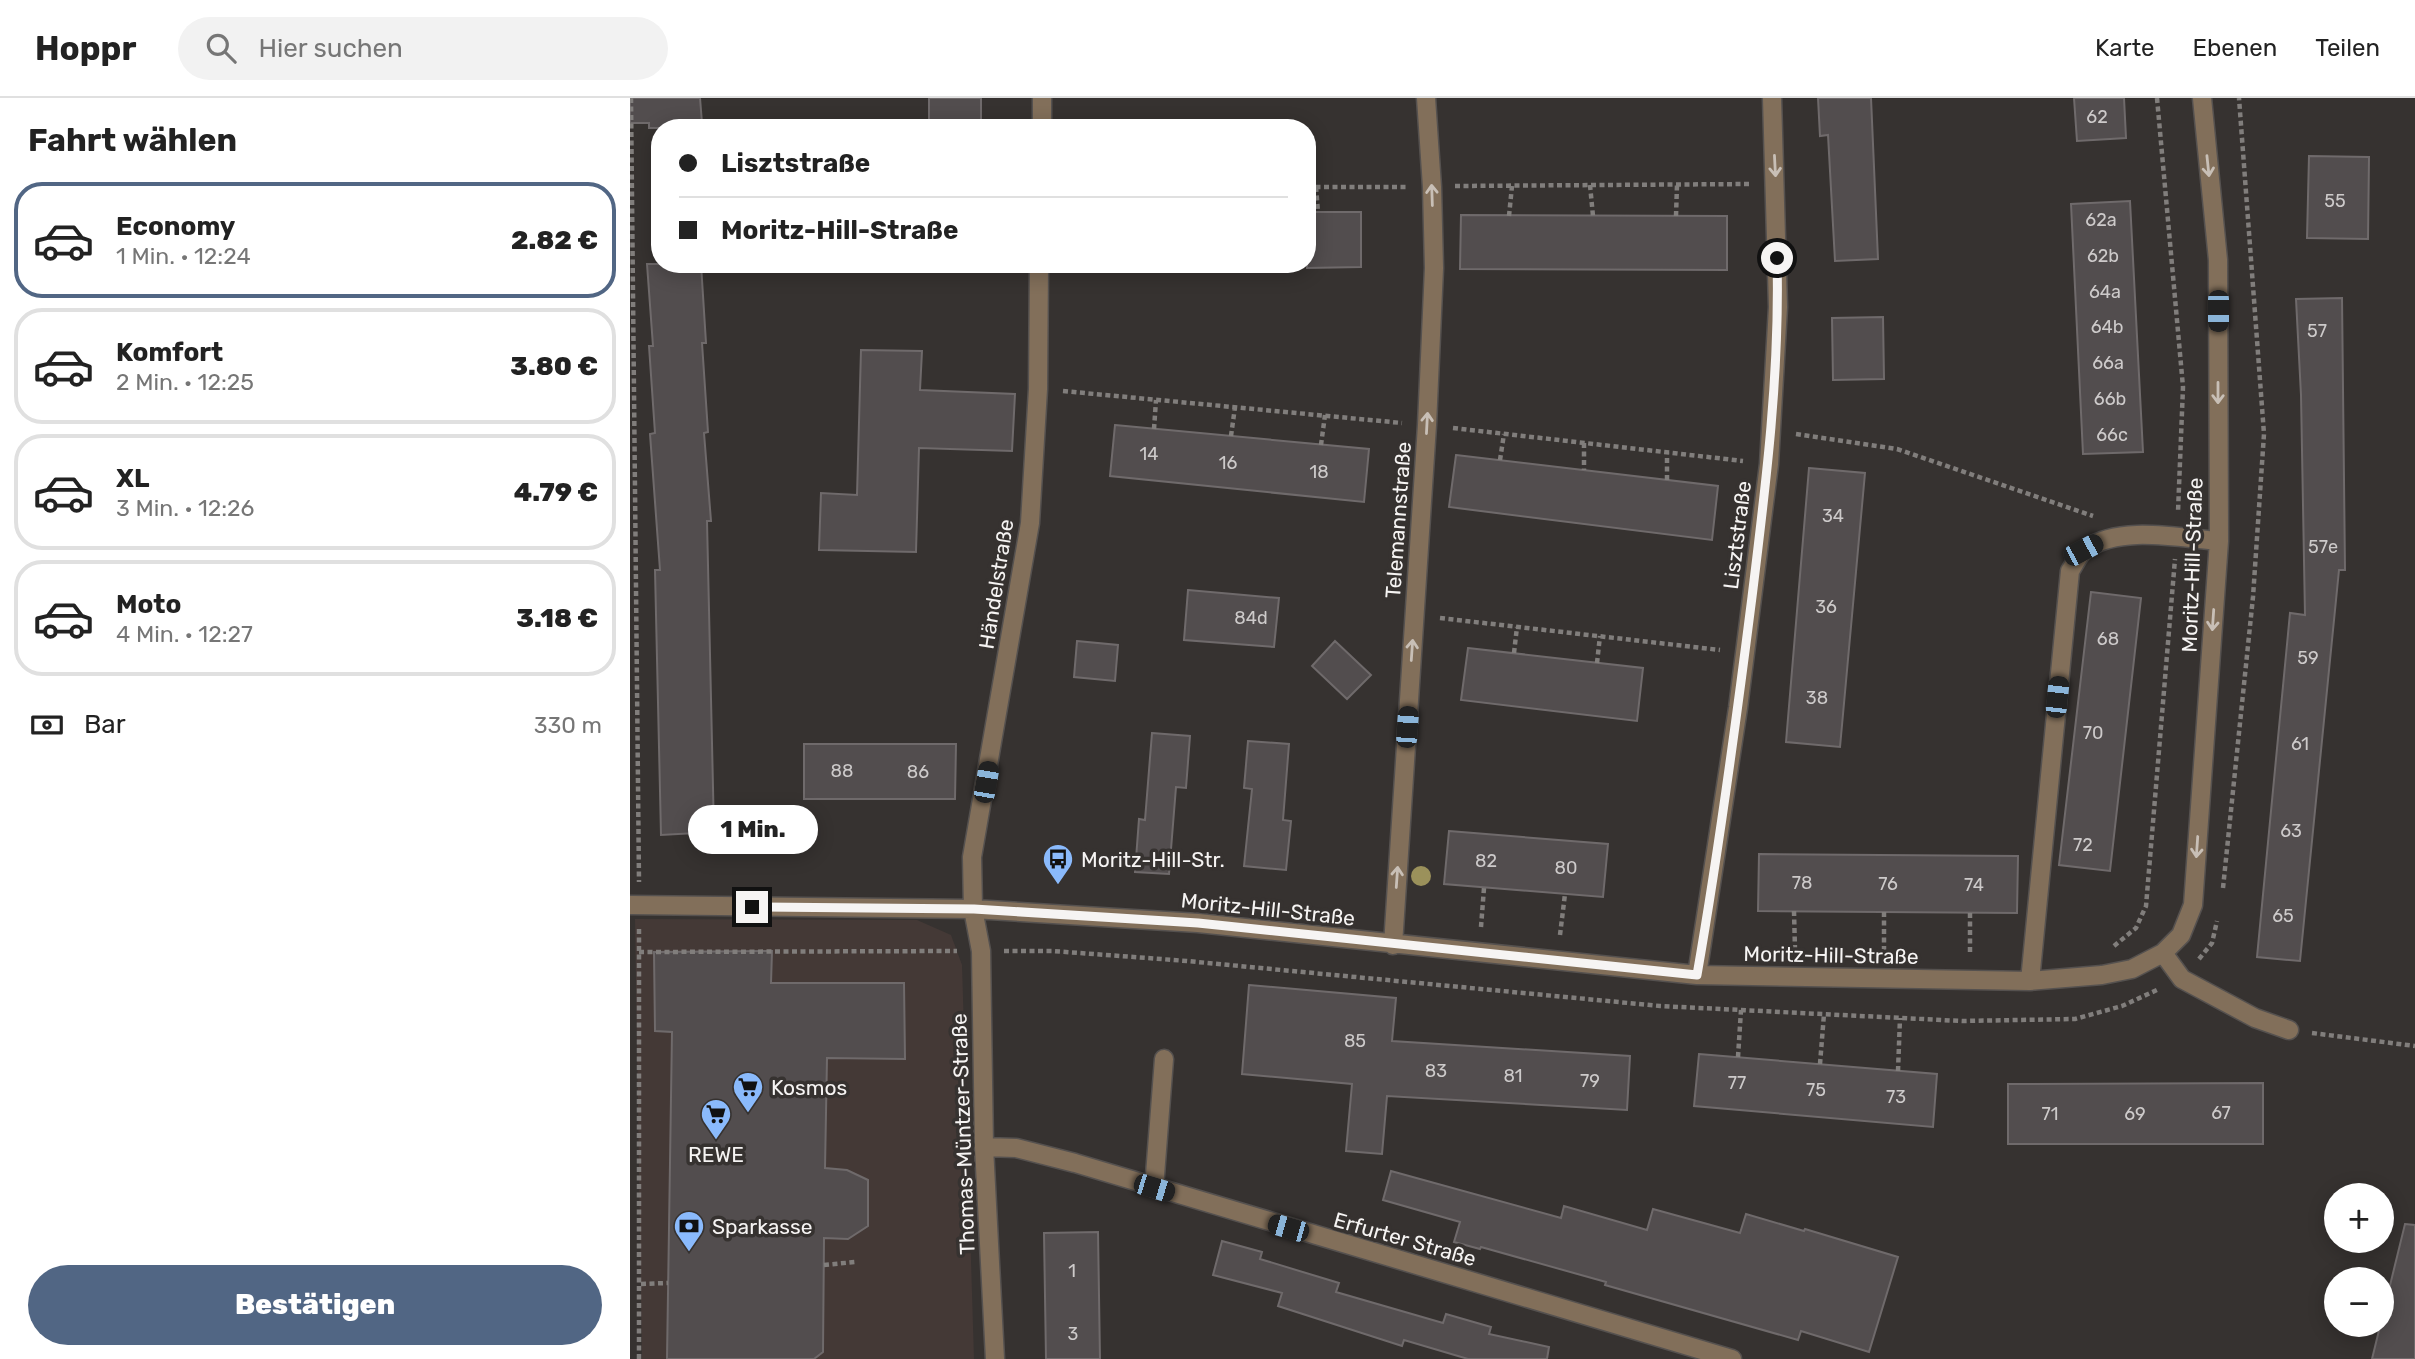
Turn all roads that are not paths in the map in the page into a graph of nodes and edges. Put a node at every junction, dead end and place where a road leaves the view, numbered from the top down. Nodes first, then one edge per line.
1 (1042, 98) edge
2 (1426, 98) edge
3 (1772, 98) edge
4 (2202, 98) edge
5 (1042, 119) edge
6 (1039, 273) edge
7 (2219, 541) junction
8 (635, 905) edge
9 (974, 909) junction
10 (1393, 945) junction
11 (2163, 953) junction
12 (1697, 975) junction
13 (2030, 981) junction
14 (2289, 1030) dead end
15 (1164, 1059) dead end
16 (984, 1147) junction
17 (1154, 1188) junction
18 (995, 1359) edge
19 (1732, 1359) edge

1 - 5 street
10 -> 2 street, Telemannstraße
3 -> 12 street, Lisztstraße
4 -> 7 street, Moritz-Hill-Straße
6 - 9 street, Händelstraße
7 -> 11 street, Moritz-Hill-Straße
7 - 13 street
8 - 9 street, Moritz-Hill-Straße
9 - 10 street, Moritz-Hill-Straße
9 - 16 street, Thomas-Müntzer-Straße
10 - 12 street, Moritz-Hill-Straße
11 - 13 street, Moritz-Hill-Straße
11 - 14 street
12 - 13 street, Moritz-Hill-Straße
15 - 17 street
16 - 17 street, Erfurter Straße
16 - 18 street, Thomas-Müntzer-Straße
17 - 19 street, Erfurter Straße

